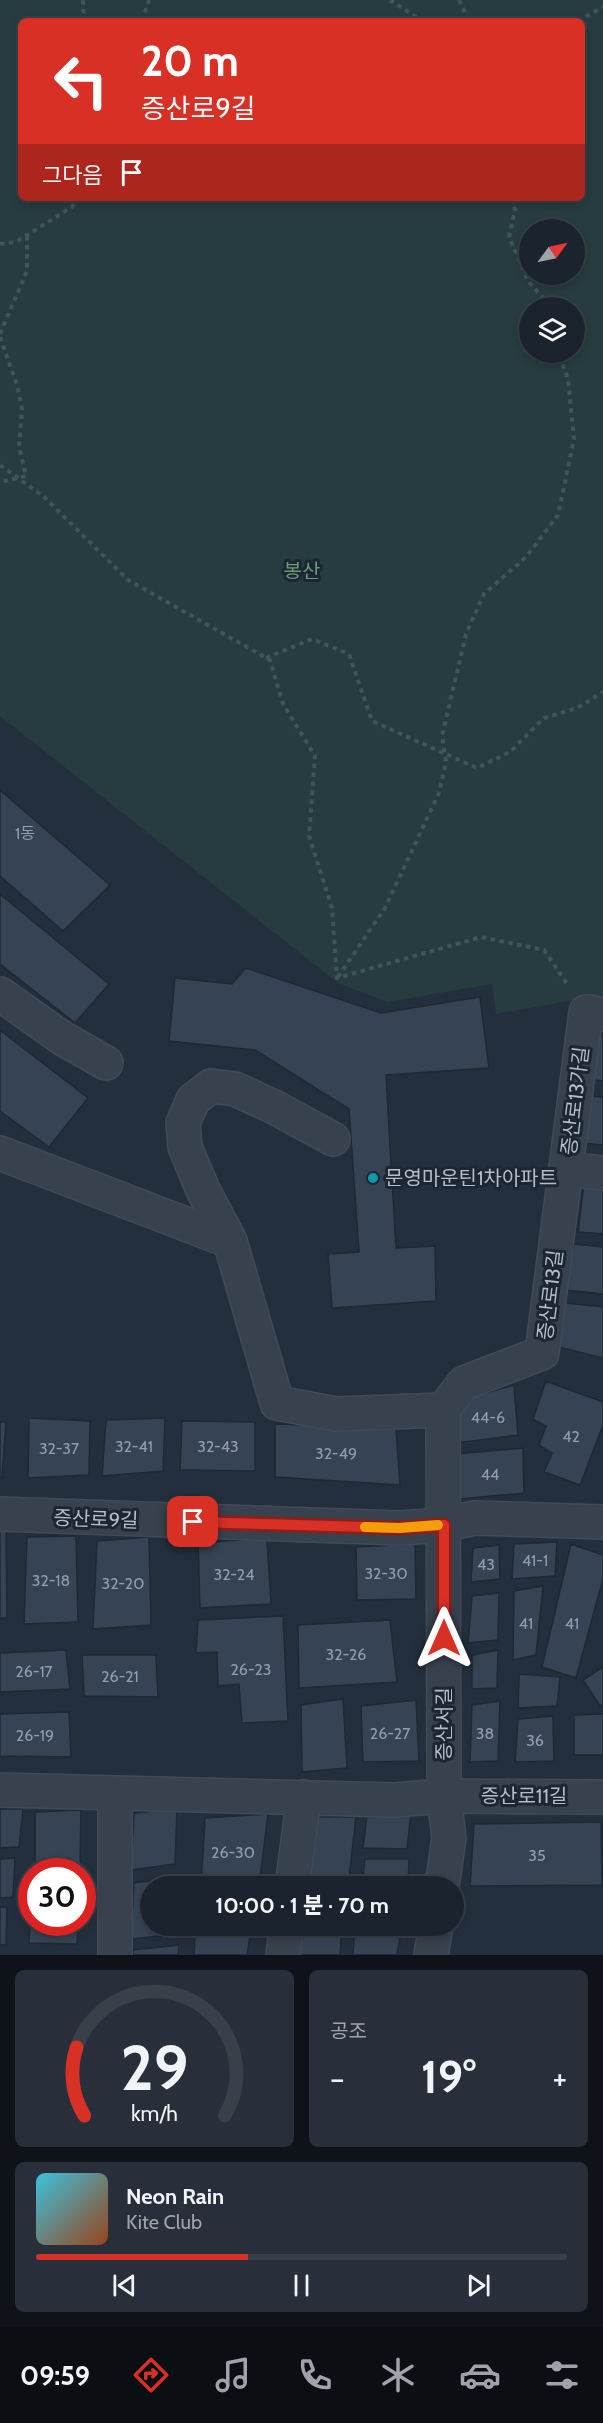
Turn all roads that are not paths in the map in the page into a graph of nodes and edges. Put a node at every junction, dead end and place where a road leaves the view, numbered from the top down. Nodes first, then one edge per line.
1 (0, 994) edge
2 (595, 1013) edge
3 (106, 1063) dead end
4 (333, 1139) dead end
5 (0, 1153) edge
6 (566, 1169) junction
7 (603, 1173) edge
8 (230, 1241) junction
9 (443, 1410) junction
10 (0, 1514) edge
11 (603, 1522) edge
12 (444, 1525) junction
13 (0, 1790) edge
14 (115, 1793) junction
15 (444, 1796) junction
16 (304, 1797) junction
17 (603, 1797) edge
18 (293, 1876) edge
19 (444, 1876) edge
20 (286, 1936) edge
21 (435, 1936) edge
22 (116, 1955) edge
23 (283, 1955) edge
24 (432, 1955) edge

1 - 3 street
2 - 6 street, 증산로13가길
4 - 8 street
5 - 8 street
6 - 7 street, 증산로13가길
6 - 9 street, 증산로13길
8 - 9 street
9 - 12 street
10 - 12 street, 증산로9길
11 - 12 street
12 - 15 street, 증산서길
13 - 14 street
14 - 16 street
14 - 22 street
15 - 16 street
15 - 17 street, 증산로11길
15 - 19 street, 증산서길
16 - 18 street
20 - 23 street
21 - 24 street

